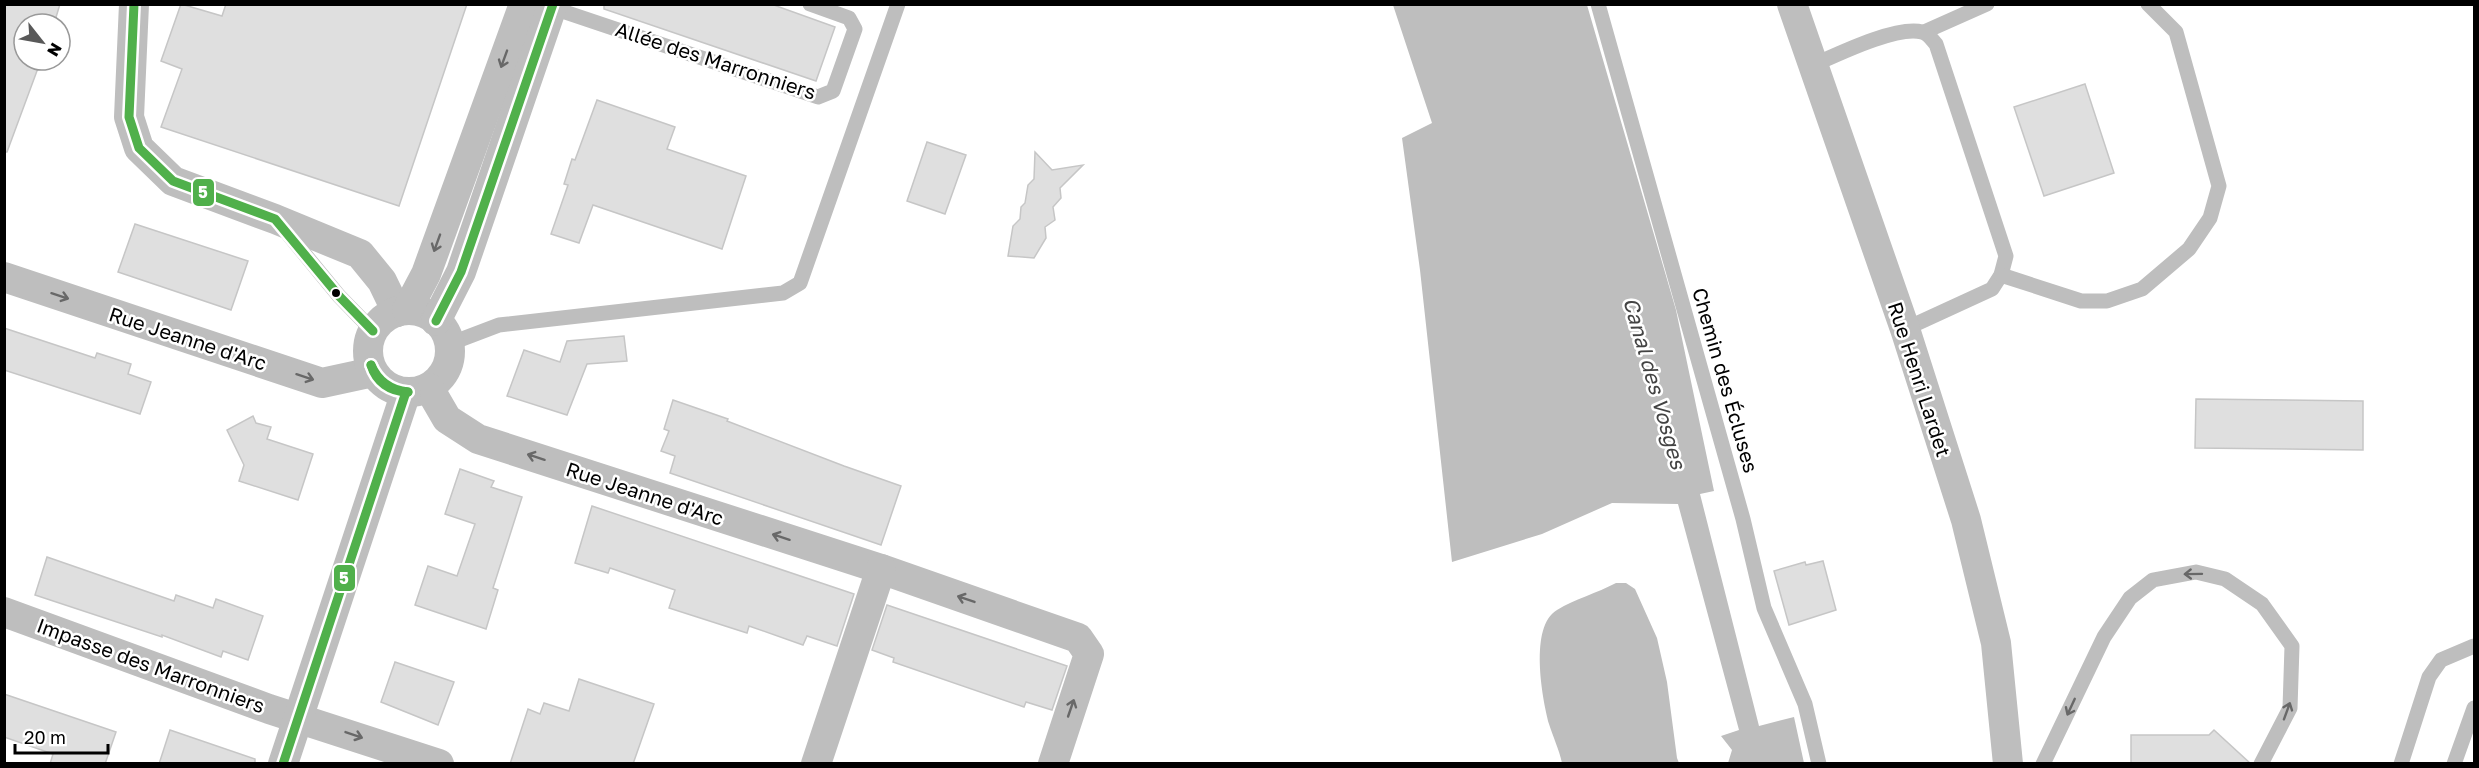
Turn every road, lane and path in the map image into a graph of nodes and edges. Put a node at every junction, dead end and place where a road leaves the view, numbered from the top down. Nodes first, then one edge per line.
1 (134, 4) edge
2 (810, 4) edge
3 (898, 4) edge
4 (1598, 4) edge
5 (1792, 4) edge
6 (1987, 4) edge
7 (2148, 4) edge
8 (543, 6) edge
9 (1924, 32) junction
10 (1811, 66) junction
11 (275, 219) junction
12 (2001, 275) junction
13 (4, 277) edge
14 (402, 311) junction
15 (1905, 329) junction
16 (373, 331) junction
17 (443, 332) junction
18 (373, 372) junction
19 (418, 390) junction
20 (881, 569) junction
21 (5, 612) edge
22 (2475, 646) edge
23 (2475, 708) edge
24 (298, 718) junction
25 (283, 764) edge
26 (439, 764) edge
27 (816, 764) edge
28 (1053, 764) edge
29 (1819, 764) edge
30 (2008, 764) edge
31 (2043, 764) edge
32 (2261, 764) edge
33 (2401, 764) edge
34 (2454, 764) edge

1 - 11 street
2 - 8 lane, Allée des Marronniers
3 - 17 lane
4 - 29 lane, Chemin des Écluses
5 - 10 street, Rue Henri Lardet
6 - 9 lane
7 - 12 lane
8 -> 14 street
8 - 17 street
9 - 10 lane
9 - 12 lane
10 - 15 street, Rue Henri Lardet
11 - 14 street
11 - 16 lane
12 - 15 lane
13 -> 18 street, Rue Jeanne d'Arc
14 - 16 street
14 - 17 street
15 - 30 street, Rue Henri Lardet
16 - 18 street
17 - 19 street
18 - 19 street
20 -> 19 street, Rue Jeanne d'Arc
19 - 24 street
20 - 27 street
28 -> 20 street, Rue Jeanne d'Arc
21 - 24 street, Impasse des Marronniers
22 - 33 lane
23 - 34 lane
24 - 25 street
24 -> 26 street
32 -> 31 lane

